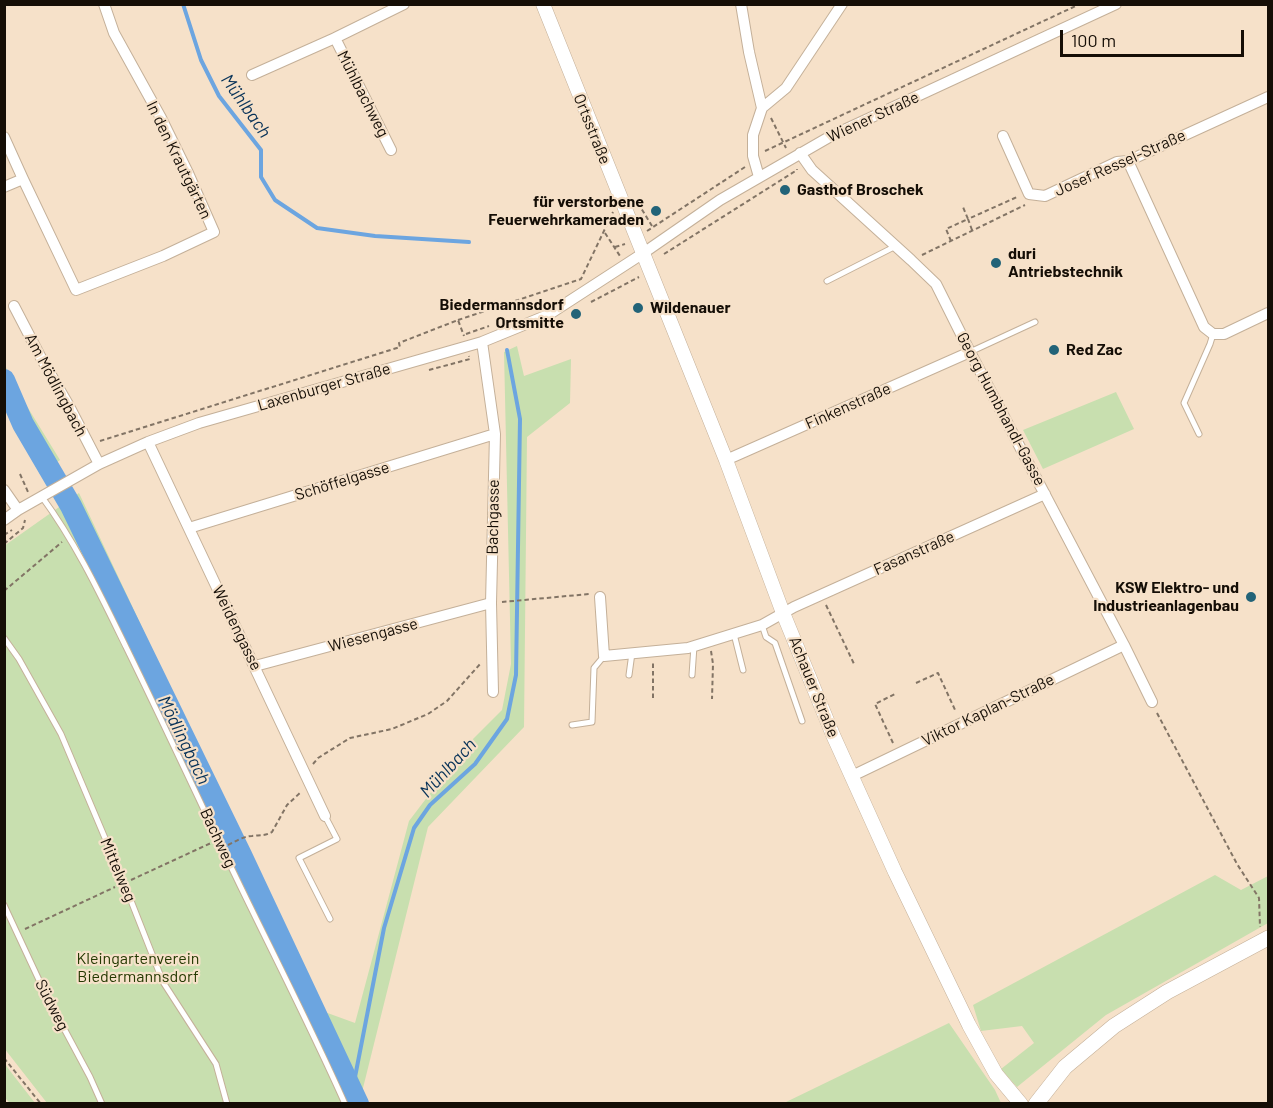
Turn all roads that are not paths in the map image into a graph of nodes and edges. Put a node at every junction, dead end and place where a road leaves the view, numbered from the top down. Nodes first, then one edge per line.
1 (104, 4) edge
2 (404, 4) edge
3 (543, 4) edge
4 (741, 4) edge
5 (842, 4) edge
6 (1116, 4) edge
7 (334, 38) junction
8 (252, 75) dead end
9 (1269, 97) edge
10 (762, 108) junction
11 (1002, 136) dead end
12 (4, 137) edge
13 (391, 150) dead end
14 (800, 153) junction
15 (1128, 161) junction
16 (759, 177) junction
17 (23, 179) junction
18 (4, 187) edge
19 (896, 246) junction
20 (642, 254) junction
21 (827, 281) dead end
22 (14, 306) dead end
23 (1269, 313) edge
24 (1035, 322) dead end
25 (1213, 334) junction
26 (482, 342) junction
27 (970, 351) junction
28 (495, 434) junction
29 (1199, 434) dead end
30 (148, 442) junction
31 (726, 460) junction
32 (99, 464) junction
33 (4, 490) edge
34 (1046, 494) junction
35 (43, 496) junction
36 (22, 515) junction
37 (4, 520) edge
38 (189, 528) junction
39 (600, 597) road end
40 (491, 603) junction
41 (783, 613) junction
42 (762, 625) junction
43 (734, 634) junction
44 (4, 638) edge
45 (1124, 645) junction
46 (694, 646) junction
47 (632, 653) junction
48 (604, 656) junction
49 (255, 666) junction
50 (743, 670) dead end
51 (629, 675) dead end
52 (692, 675) dead end
53 (493, 692) dead end
54 (1152, 702) road end
55 (802, 722) dead end
56 (572, 725) dead end
57 (852, 776) junction
58 (325, 816) joint
59 (4, 904) edge
60 (330, 920) dead end
61 (1266, 940) edge
62 (102, 1104) edge
63 (227, 1104) edge
64 (345, 1104) edge
65 (1021, 1104) edge
66 (1036, 1104) edge

1 - 17 street, In den Krautgärten
2 - 7 street, Mühlbachweg
3 - 20 street, Ortsstraße
4 - 10 street
5 - 10 street
6 - 14 street, Wiener Straße
7 - 8 street, Mühlbachweg
7 - 13 street, Mühlbachweg
9 - 15 street, Josef Ressel-Straße
10 - 16 street
11 - 15 street, Josef Ressel-Straße
12 - 17 street, In den Krautgärten
14 - 16 street, Wiener Straße
14 - 19 street, Georg Humbhandl-Gasse
15 - 25 street
16 - 20 street, Wiener Straße
17 - 18 street
19 - 21 lane
19 - 27 street, Georg Humbhandl-Gasse
20 - 26 street, Laxenburger Straße
20 - 31 street, Achauer Straße
22 - 32 street, Am Mödlingbach
23 - 25 street
24 - 27 lane
25 - 29 lane
26 - 28 street, Bachgasse
26 - 30 street, Laxenburger Straße
27 - 31 street, Finkenstraße
27 - 34 street, Georg Humbhandl-Gasse
28 - 38 street, Schöffelgasse
28 - 40 street, Bachgasse
30 - 32 street, Laxenburger Straße
30 - 38 street, Weidengasse
31 - 41 street, Achauer Straße
32 - 35 street, Laxenburger Straße
33 - 36 street
34 - 41 street, Fasanstraße
34 - 45 street, Georg Humbhandl-Gasse
35 - 36 street, Laxenburger Straße
35 - 64 lane, Bachweg
36 - 37 street, Laxenburger Straße
38 - 49 street, Weidengasse
39 - 48 street
40 - 49 street, Wiesengasse
40 - 53 street, Bachgasse
41 - 42 street, Fasanstraße
41 - 57 street, Achauer Straße
42 - 43 street, Fasanstraße
42 - 55 lane
43 - 46 street, Fasanstraße
43 - 50 lane
44 - 63 lane, Mittelweg
45 - 54 street, Georg Humbhandl-Gasse
45 - 57 street, Viktor Kaplan-Straße
46 - 47 street, Fasanstraße
46 - 52 lane
47 - 48 street, Fasanstraße
47 - 51 lane
48 - 56 lane
49 - 58 street, Weidengasse
57 - 65 street, Achauer Straße
58 - 60 lane
59 - 62 lane, Südweg
61 - 66 main road

